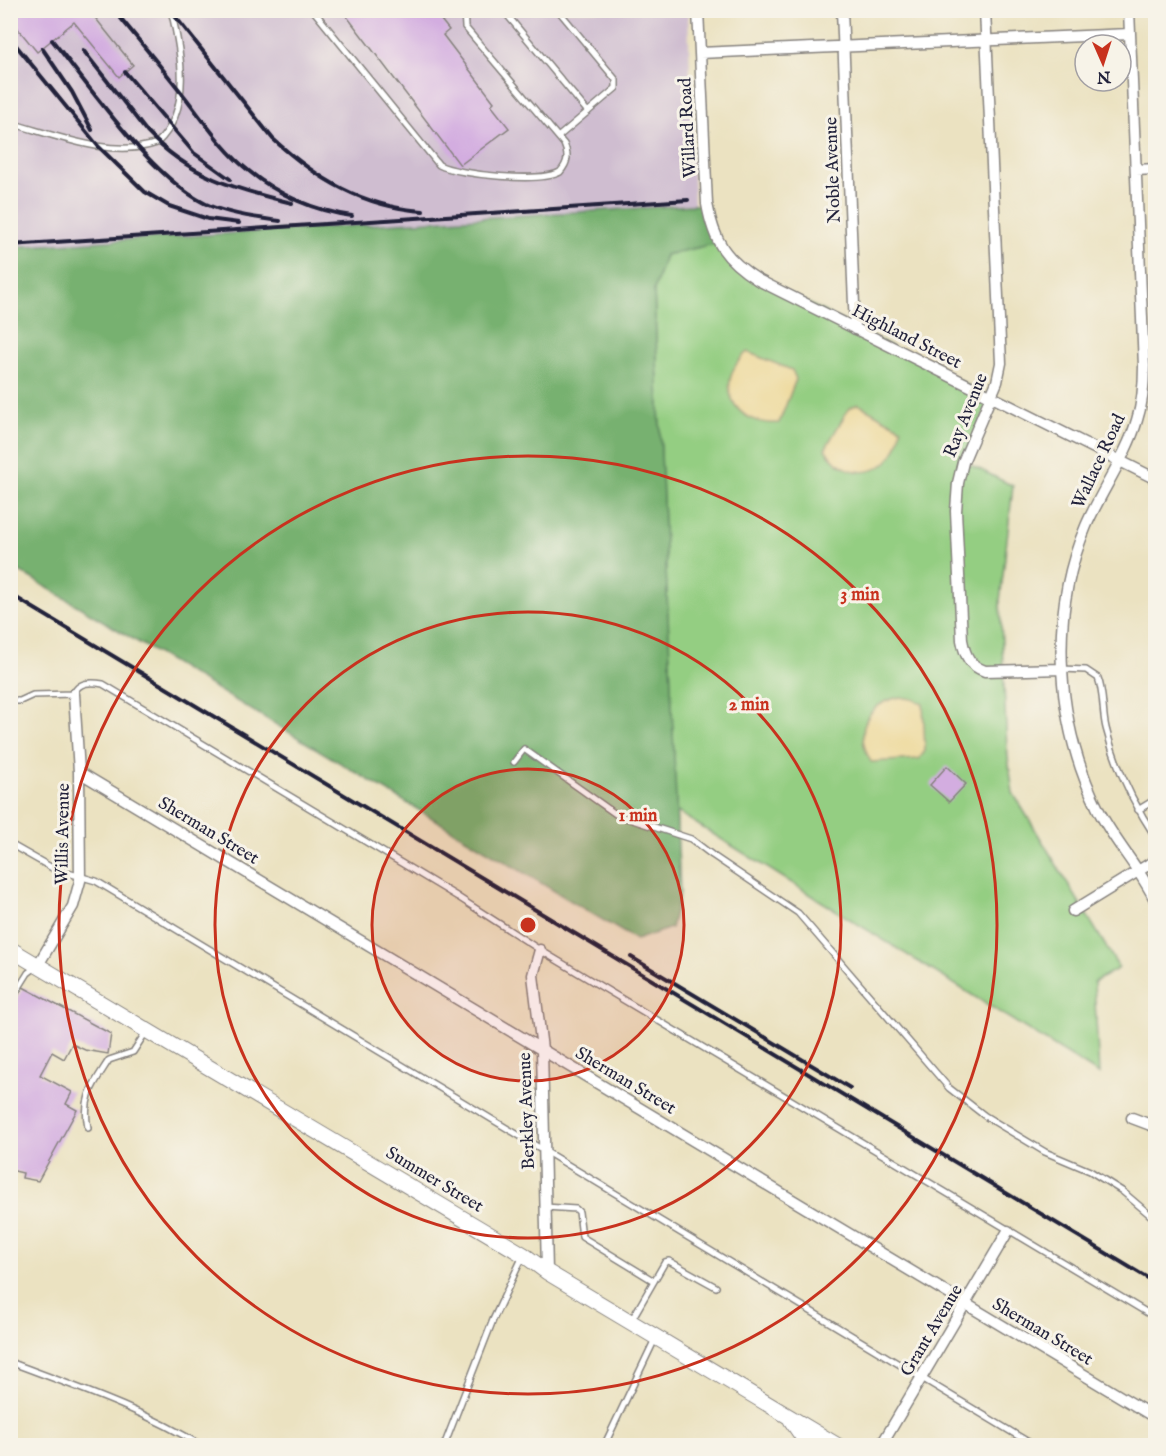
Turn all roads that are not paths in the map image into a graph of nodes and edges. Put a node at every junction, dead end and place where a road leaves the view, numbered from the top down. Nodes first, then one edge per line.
1 (171, 10) edge
2 (313, 10) edge
3 (464, 10) edge
4 (503, 10) edge
5 (558, 10) edge
6 (698, 10) edge
7 (842, 10) edge
8 (985, 10) edge
9 (1129, 10) edge
10 (1130, 33) edge
11 (1073, 37) edge
12 (986, 41) junction
13 (844, 47) junction
14 (700, 53) junction
15 (1133, 93) edge
16 (588, 112) junction
17 (10, 123) edge
18 (558, 136) junction
19 (1155, 169) edge
20 (1136, 170) junction
21 (718, 243) joint
22 (855, 329) junction
23 (991, 397) junction
24 (1118, 461) junction
25 (1155, 479) edge
26 (1062, 669) junction
27 (74, 694) junction
28 (10, 701) edge
29 (514, 762) dead end
30 (79, 772) junction
31 (1155, 800) edge
32 (1138, 810) junction
33 (1155, 838) edge
34 (10, 844) edge
35 (1155, 860) edge
36 (1137, 871) junction
37 (81, 875) junction
38 (1155, 902) edge
39 (1073, 911) dead end
40 (10, 949) edge
41 (540, 950) junction
42 (38, 965) junction
43 (10, 1002) edge
44 (147, 1030) junction
45 (542, 1049) junction
46 (1132, 1118) dead end
47 (1155, 1127) edge
48 (88, 1128) dead end
49 (544, 1152) junction
50 (545, 1207) junction
51 (1155, 1220) edge
52 (1008, 1231) junction
53 (524, 1255) junction
54 (547, 1272) junction
55 (654, 1281) junction
56 (716, 1287) dead end
57 (966, 1304) junction
58 (1155, 1318) edge
59 (631, 1322) junction
60 (656, 1337) junction
61 (10, 1362) edge
62 (921, 1378) junction
63 (785, 1412) junction
64 (1155, 1418) edge
65 (807, 1444) edge
66 (202, 1446) edge
67 (444, 1446) edge
68 (604, 1446) edge
69 (838, 1446) edge
70 (881, 1446) edge
71 (1035, 1446) edge

1 - 17 lane
2 - 18 lane
3 - 18 lane
4 - 16 lane
5 - 16 lane
6 - 14 street, Willard Road
7 - 13 street, Noble Avenue
8 - 12 street, Ray Avenue
9 - 10 street, Wallace Road
11 - 12 street
12 - 13 street
12 - 23 street, Ray Avenue
13 - 14 street
13 - 22 street, Noble Avenue
14 - 21 street, Willard Road
15 - 20 street, Wallace Road
16 - 18 lane
19 - 20 street
20 - 24 street, Wallace Road
21 - 22 street, Highland Street
22 - 23 street, Highland Street
23 - 24 street, Highland Street
23 - 26 street, Ray Avenue
24 - 25 street, Highland Street
24 - 26 street, Wallace Road
26 - 32 lane
26 - 36 street, Wallace Road
27 - 28 lane
27 - 30 street, Willis Avenue
27 - 41 lane
29 - 51 lane
30 - 37 street, Willis Avenue
30 - 45 street, Sherman Street
31 - 32 lane
32 - 33 lane
34 - 37 lane
35 - 36 street
36 - 38 street, Wallace Road
36 - 39 street
37 - 42 street, Willis Avenue
37 - 49 lane
40 - 42 street, Summer Street
41 - 45 street, Berkley Avenue
41 - 52 lane
42 - 43 lane
42 - 44 street, Summer Street
44 - 48 lane
44 - 53 street, Summer Street
45 - 49 street, Berkley Avenue
45 - 57 street, Sherman Street
46 - 47 street
49 - 50 street, Berkley Avenue
49 - 62 lane
50 - 54 street, Berkley Avenue
50 - 55 lane
52 - 57 street, Grant Avenue
52 - 58 lane
53 - 54 street, Summer Street
53 - 67 lane
54 - 59 street, Summer Street
55 - 56 lane
55 - 59 lane
57 - 62 street, Grant Avenue
57 - 64 street, Sherman Street
59 - 60 street, Summer Street
60 - 63 street, Summer Street
60 - 68 lane
61 - 66 lane
62 - 70 street, Grant Avenue
62 - 71 lane
63 - 65 street
63 - 69 street, Summer Street

